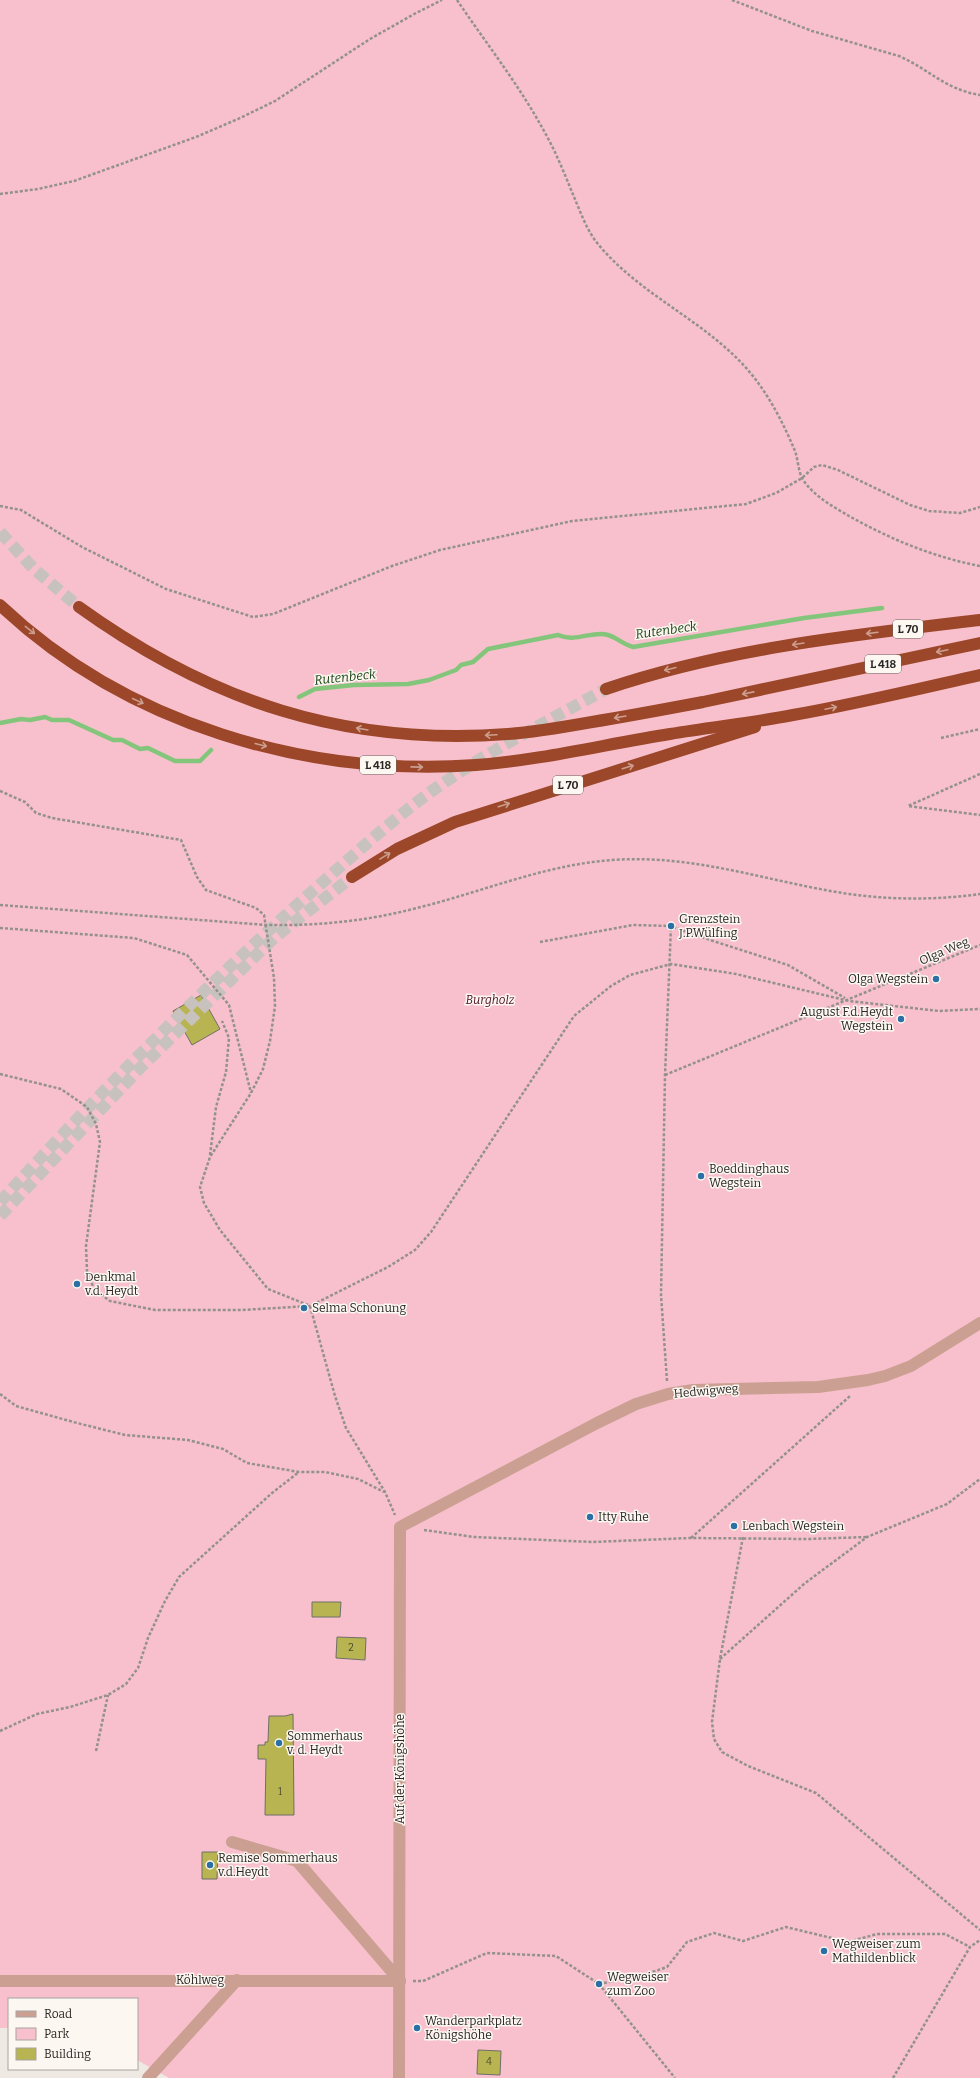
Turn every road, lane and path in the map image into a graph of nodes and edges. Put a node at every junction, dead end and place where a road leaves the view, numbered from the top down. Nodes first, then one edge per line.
1 (442, 0) edge
2 (457, 0) edge
3 (732, 0) edge
4 (980, 95) edge
5 (0, 194) edge
6 (802, 478) junction
7 (0, 506) edge
8 (980, 508) edge
9 (980, 566) edge
10 (0, 605) edge
11 (79, 607) tunnel mouth
12 (980, 620) edge
13 (980, 643) edge
14 (980, 675) edge
15 (606, 689) tunnel mouth
16 (793, 716) junction
17 (980, 729) edge
18 (940, 738) dead end
19 (980, 774) edge
20 (0, 791) edge
21 (980, 815) edge
22 (352, 877) tunnel mouth
23 (980, 894) edge
24 (0, 905) edge
25 (266, 925) junction
26 (671, 926) junction
27 (0, 928) edge
28 (540, 942) dead end
29 (980, 946) edge
30 (671, 964) junction
31 (849, 1001) junction
32 (980, 1009) edge
33 (222, 1021) dead end
34 (0, 1074) edge
35 (665, 1075) junction
36 (251, 1094) junction
37 (210, 1157) junction
38 (310, 1306) junction
39 (980, 1323) edge
40 (868, 1380) junction
41 (0, 1394) edge
42 (668, 1394) junction
43 (299, 1472) junction
44 (980, 1479) edge
45 (385, 1492) junction
46 (400, 1527) junction
47 (422, 1530) dead end
48 (743, 1537) junction
49 (867, 1537) junction
50 (690, 1538) junction
51 (720, 1659) junction
52 (108, 1695) junction
53 (0, 1731) edge
54 (96, 1750) dead end
55 (232, 1842) dead end
56 (980, 1930) edge
57 (980, 1940) edge
58 (970, 1947) junction
59 (237, 1980) junction
60 (0, 1981) edge
61 (400, 1981) junction
62 (599, 1984) junction
63 (148, 2078) edge
64 (399, 2078) edge
65 (675, 2078) edge
66 (893, 2078) edge

1 - 5 path
2 - 6 path
3 - 4 path
6 - 7 path
6 - 8 path
6 - 9 path
10 -> 16 highway, L 418
13 -> 11 highway, L 418
12 -> 15 highway, L 70
16 -> 14 highway, L 418
22 -> 16 highway, L 70
17 - 18 path
19 - 21 path
20 - 25 path
23 - 25 path
24 - 25 path
25 - 36 path
26 - 28 path
26 - 30 path
26 - 31 path
27 - 36 path
29 - 31 path, Olga Weg
30 - 31 path
30 - 35 path
30 - 38 path
31 - 32 path
31 - 35 path, Olga Weg
33 - 37 path
34 - 38 path
35 - 42 path
36 - 37 path
37 - 38 path
38 - 45 path
39 - 40 street, Hedwigweg
40 - 42 street, Hedwigweg
40 - 50 path
41 - 43 path
42 - 46 street, Hedwigweg
43 - 45 path
43 - 52 path
44 - 49 path
45 - 46 path
46 - 61 street, Auf der Königshöhe
47 - 50 path
48 - 49 path
48 - 50 path
48 - 51 path
49 - 51 path
51 - 56 path
52 - 53 path
52 - 54 path
55 - 61 street
57 - 58 path
58 - 62 path
58 - 66 path
59 - 60 street, Köhlweg
59 - 61 street, Köhlweg
59 - 63 street
61 - 62 path
61 - 64 street, Auf der Königshöhe
62 - 65 path

